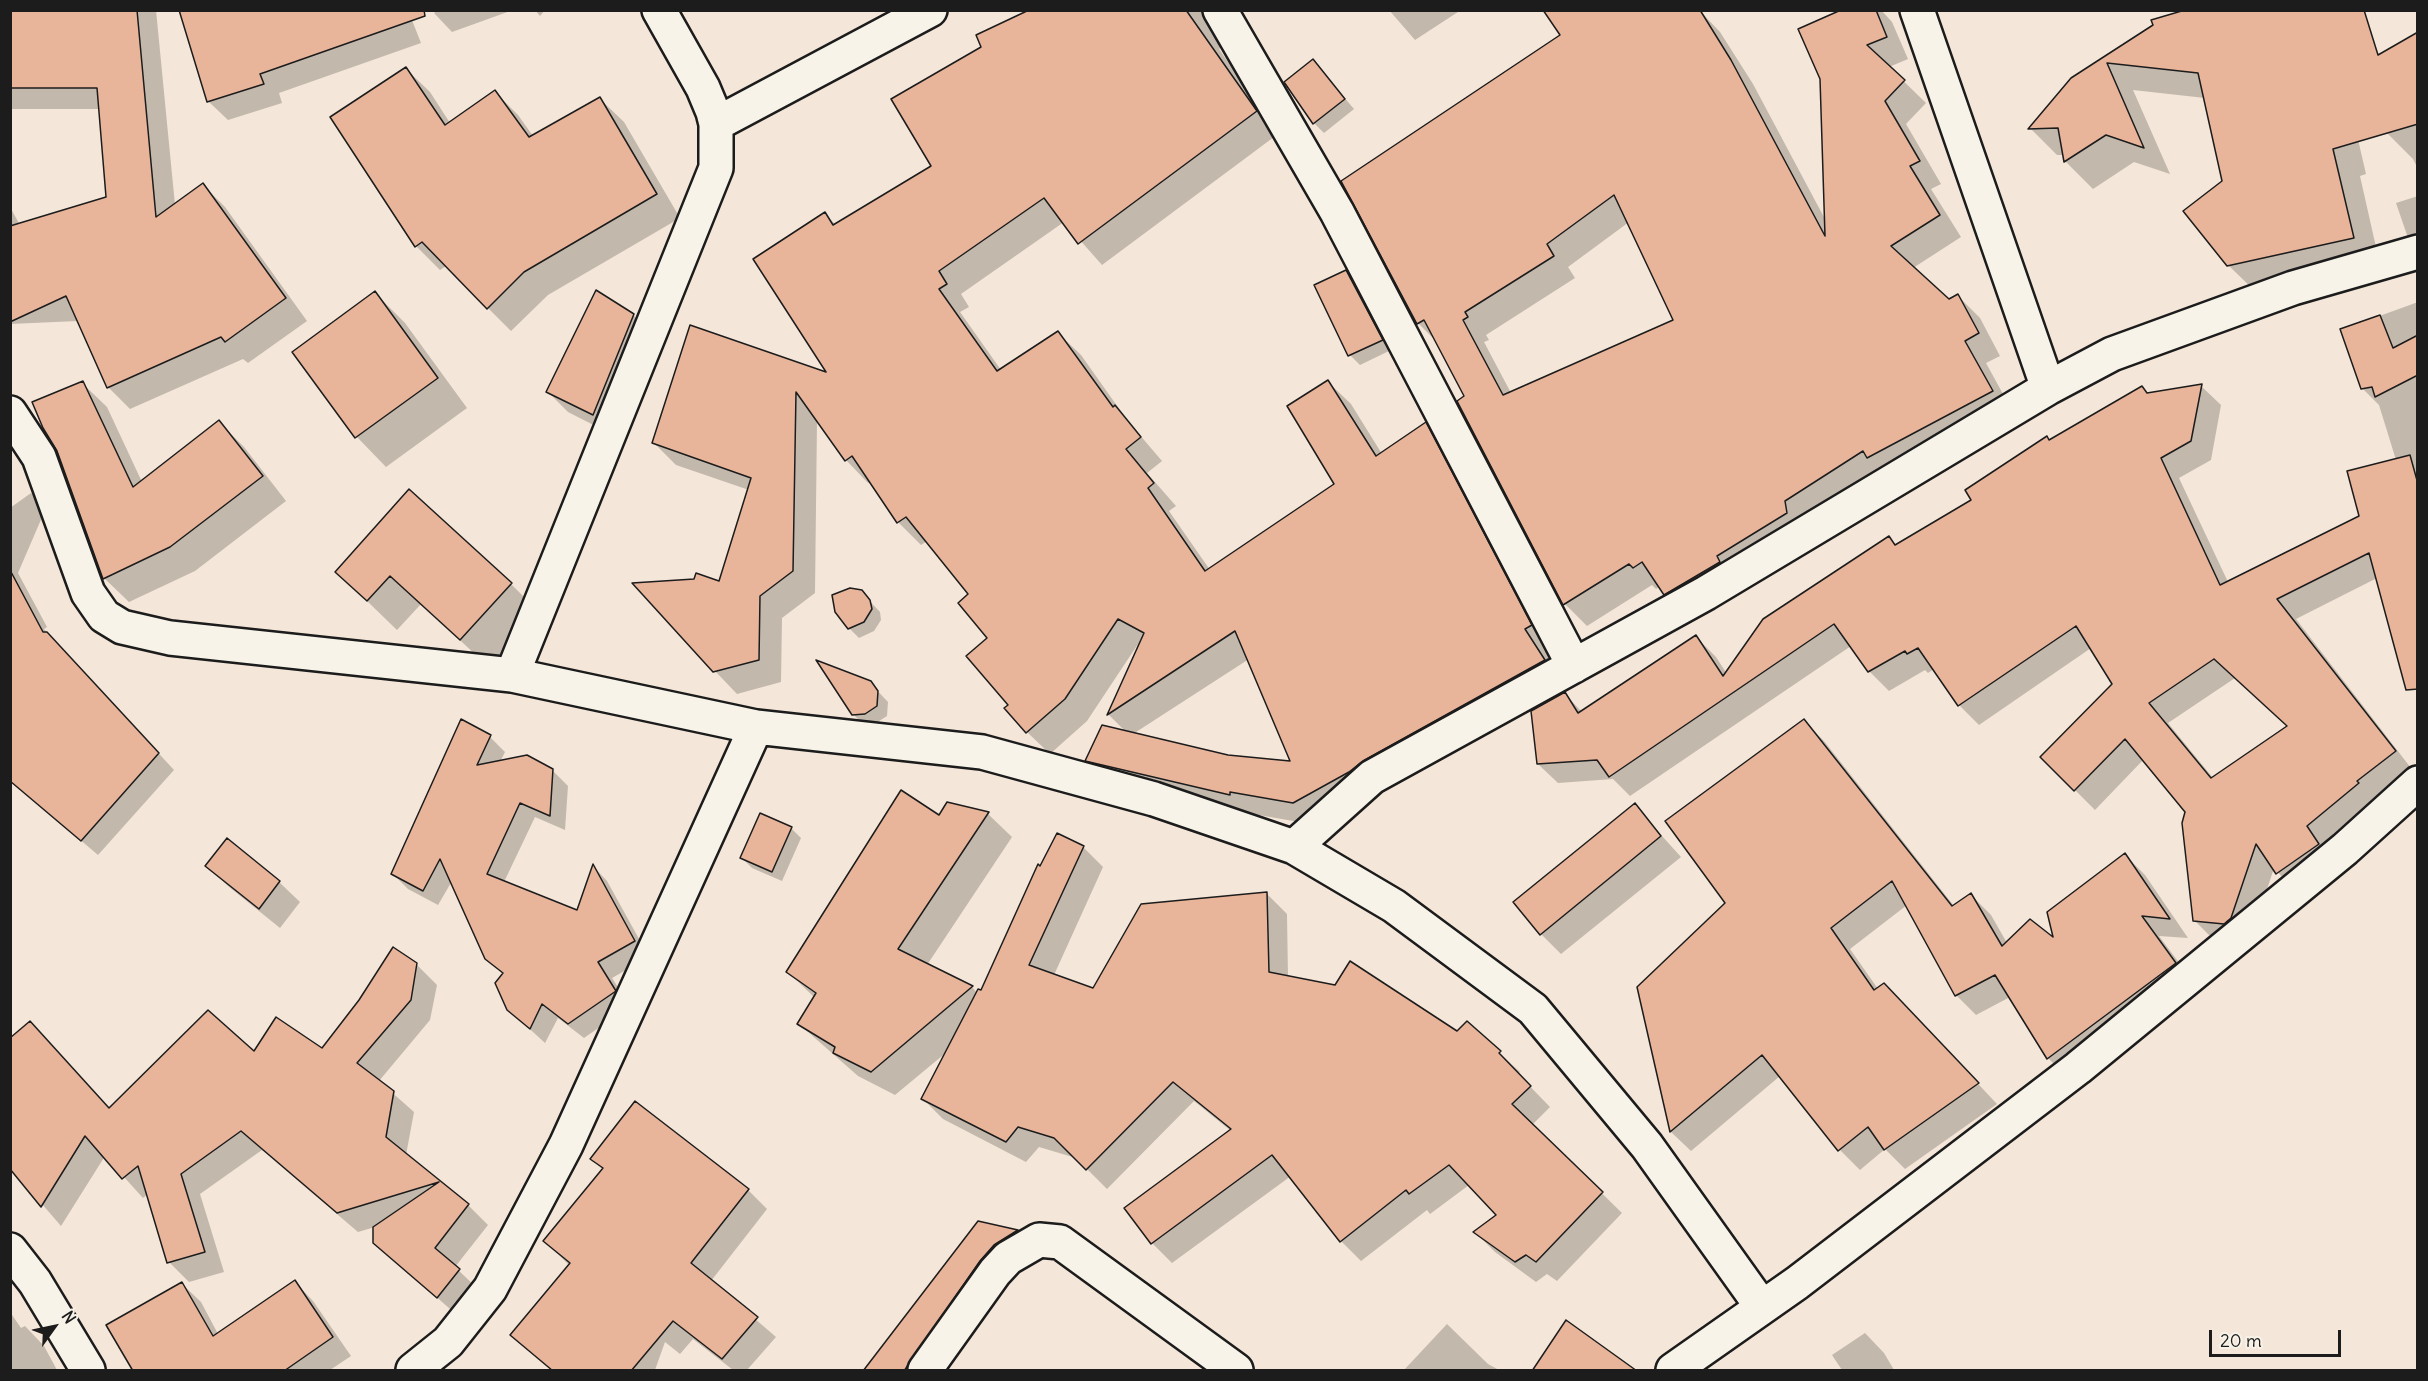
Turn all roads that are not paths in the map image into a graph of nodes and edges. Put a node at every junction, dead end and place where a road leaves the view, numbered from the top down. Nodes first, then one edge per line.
1 (659, 10) edge
2 (930, 10) edge
3 (1220, 10) edge
4 (1917, 10) edge
5 (716, 124) junction
6 (2418, 252) edge
7 (2048, 387) junction
8 (10, 412) edge
9 (1574, 666) junction
10 (512, 675) junction
11 (756, 727) junction
12 (2418, 783) edge
13 (1294, 846) junction
14 (10, 1250) edge
15 (1762, 1307) junction
16 (88, 1371) edge
17 (413, 1371) edge
18 (925, 1371) edge
19 (1236, 1371) edge
20 (1673, 1371) edge

1 - 5 street
2 - 5 street
3 - 9 street
4 - 7 street
5 - 10 street
6 - 7 street
7 - 9 street
8 - 10 street
9 - 13 street
10 - 11 street
11 - 13 street
11 - 17 street
12 - 15 street
13 - 15 street
14 - 16 street
15 - 20 street
18 - 19 street

